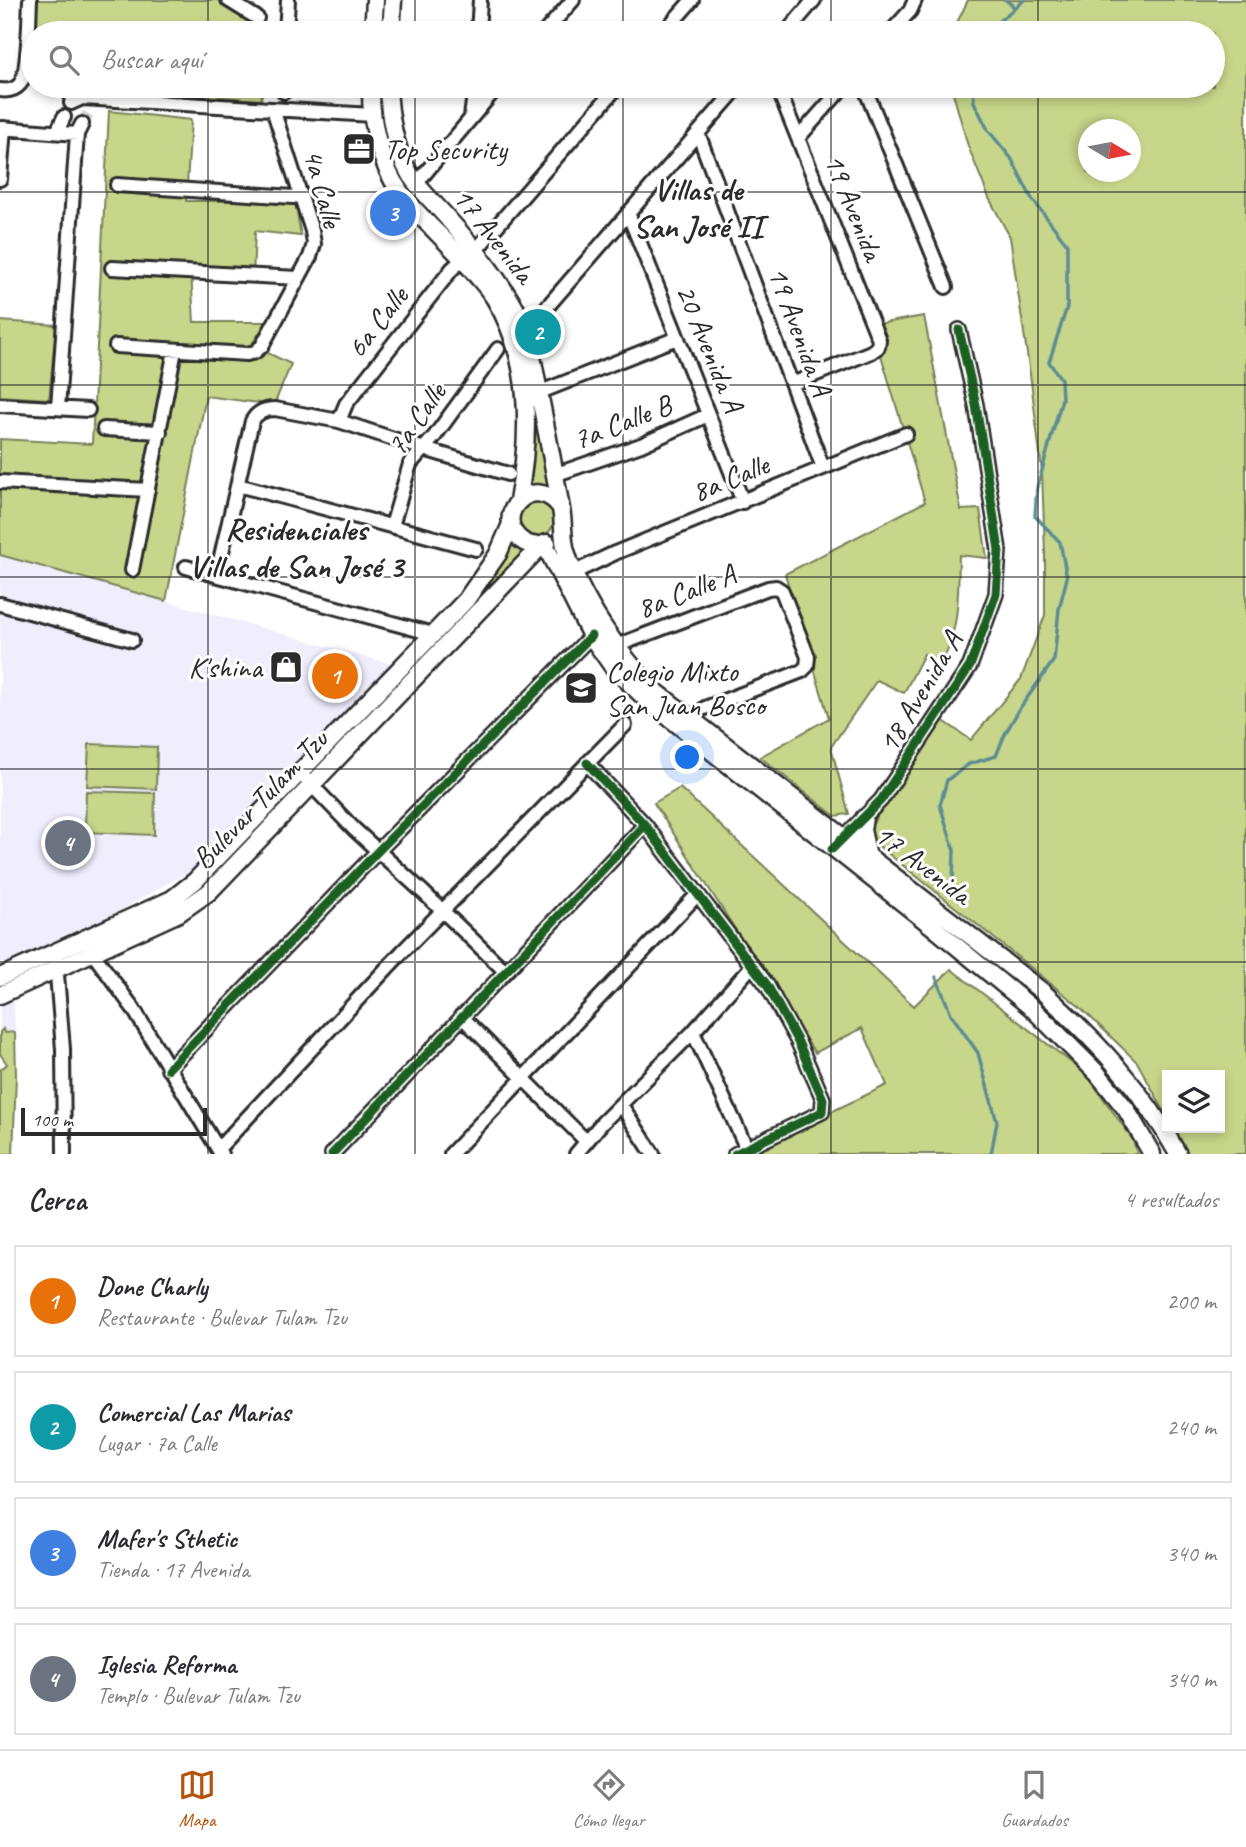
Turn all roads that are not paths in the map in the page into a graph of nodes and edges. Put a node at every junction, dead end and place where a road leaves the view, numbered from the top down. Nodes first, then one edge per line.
1 (30, 0) edge
2 (228, 0) edge
3 (288, 0) edge
4 (375, 0) edge
5 (393, 0) edge
6 (480, 0) edge
7 (573, 0) edge
8 (692, 0) edge
9 (814, 0) edge
10 (915, 0) edge
11 (257, 18) dead end
12 (29, 21) edge
13 (287, 21) edge
14 (374, 21) edge
15 (392, 21) edge
16 (479, 21) edge
17 (555, 21) edge
18 (674, 21) edge
19 (796, 21) edge
20 (901, 21) edge
21 (21, 83) edge
22 (0, 90) edge
23 (372, 98) edge
24 (390, 98) edge
25 (473, 98) edge
26 (488, 98) edge
27 (607, 98) edge
28 (728, 98) edge
29 (782, 98) edge
30 (833, 98) edge
31 (869, 98) edge
32 (100, 99) junction
33 (71, 103) dead end
34 (273, 109) junction
35 (90, 111) tunnel mouth
36 (373, 115) junction
37 (64, 117) dead end
38 (471, 117) junction
39 (2, 128) edge
40 (57, 132) junction
41 (698, 132) junction
42 (798, 138) junction
43 (0, 179) edge
44 (416, 184) junction
45 (117, 185) dead end
46 (301, 195) junction
47 (628, 213) junction
48 (469, 255) junction
49 (112, 268) dead end
50 (298, 278) junction
51 (946, 287) dead end
52 (527, 330) junction
53 (958, 330) dead end
54 (677, 338) junction
55 (116, 346) dead end
56 (498, 349) dead end
57 (175, 350) junction
58 (792, 384) junction
59 (538, 393) junction
60 (0, 405) edge
61 (58, 408) junction
62 (88, 410) dead end
63 (708, 415) junction
64 (339, 421) junction
65 (104, 429) dead end
66 (160, 432) junction
67 (906, 433) dead end
68 (424, 449) junction
69 (823, 468) junction
70 (508, 474) dead end
71 (554, 475) junction
72 (0, 482) edge
73 (237, 485) junction
74 (148, 490) junction
75 (519, 501) junction
76 (743, 502) junction
77 (561, 508) junction
78 (511, 524) junction
79 (392, 526) junction
80 (563, 526) junction
81 (543, 545) junction
82 (476, 549) dead end
83 (186, 567) dead end
84 (132, 570) dead end
85 (575, 572) junction
86 (217, 574) junction
87 (0, 604) edge
88 (433, 634) junction
89 (591, 636) junction
90 (132, 640) dead end
91 (616, 646) junction
92 (705, 708) dead end
93 (625, 725) dead end
94 (587, 764) junction
95 (299, 772) junction
96 (311, 786) junction
97 (267, 806) junction
98 (863, 818) junction
99 (279, 820) junction
100 (645, 825) junction
101 (838, 844) junction
102 (379, 850) junction
103 (868, 857) junction
104 (697, 895) junction
105 (443, 910) junction
106 (88, 947) junction
107 (54, 953) junction
108 (752, 966) junction
109 (57, 970) junction
110 (505, 971) junction
111 (0, 977) edge
112 (0, 995) edge
113 (461, 1016) junction
114 (693, 1032) junction
115 (168, 1069) junction
116 (523, 1079) junction
117 (621, 1105) junction
118 (586, 1142) junction
119 (741, 1150) edge
120 (219, 1151) edge
121 (64, 1154) edge
122 (332, 1154) edge
123 (451, 1154) edge
124 (576, 1154) edge
125 (653, 1154) edge
126 (1152, 1154) edge
127 (1178, 1154) edge

1 - 12 street
2 - 11 street
3 - 13 street
4 - 14 main road
5 - 15 main road
6 - 16 street
7 - 17 street
8 - 18 street
9 - 19 street
10 - 20 street
21 - 22 street
23 - 36 main road, 17 Avenida
24 - 44 main road, 17 Avenida
25 - 38 street
26 - 38 street
27 - 48 street, 6a Calle
28 - 41 street
29 - 42 street, 19 Avenida
30 - 42 street
31 - 51 street
32 - 33 street
32 - 34 street
32 - 35 street
34 - 36 street
34 - 46 street, 4a Calle
36 - 48 main road, 17 Avenida
37 - 40 street
38 - 44 street
39 - 40 street
39 - 43 street
40 - 61 street
41 - 47 street
41 - 58 street, 19 Avenida A
42 - 58 street, 19 Avenida
44 - 48 main road, 17 Avenida
45 - 46 street
46 - 50 street, 4a Calle
47 - 52 street
47 - 54 street, 20 Avenida A
48 - 52 main road, 17 Avenida
48 - 64 street, 6a Calle
48 - 75 main road, 17 Avenida
49 - 50 street
50 - 57 street, 4a Calle
52 - 59 main road, 17 Avenida
53 - 98 street, 18 Avenida A
54 - 59 street
54 - 63 street, 20 Avenida A
55 - 57 street
56 - 68 street, 7a Calle
57 - 66 street
58 - 69 street, 19 Avenida A
59 - 71 main road, 17 Avenida
60 - 61 street
61 - 62 street
63 - 71 street, 7a Calle B
63 - 76 street, 20 Avenida A
64 - 68 street
64 - 73 street
65 - 66 street
66 - 74 street
67 - 69 street, 8a Calle
68 - 70 street
68 - 79 street, 7a Calle
69 - 76 street, 8a Calle
71 - 77 main road, 17 Avenida
72 - 74 street
73 - 79 street
73 - 86 street
74 - 84 street
75 - 77 main road
75 - 78 main road
76 - 85 street, 8a Calle
77 - 80 main road
78 - 81 main road
78 - 88 main road, Bulevar Tulam Tzu
79 - 82 street
80 - 81 main road
80 - 85 main road, 17 Avenida
81 - 89 main road, 17 Avenida
81 - 96 main road, Bulevar Tulam Tzu
83 - 86 street
85 - 91 main road, 17 Avenida
86 - 88 street
87 - 90 street
88 - 95 main road, Bulevar Tulam Tzu
89 - 101 main road, 17 Avenida
89 - 102 street
91 - 92 street, 8a Calle A
91 - 101 main road, 17 Avenida
93 - 94 street
94 - 100 street
94 - 105 street
95 - 96 street
95 - 97 main road, Bulevar Tulam Tzu
96 - 99 main road, Bulevar Tulam Tzu
96 - 102 street
97 - 99 main road
97 - 106 main road, Bulevar Tulam Tzu
98 - 101 street, 18 Avenida A
98 - 103 main road
99 - 106 main road, Bulevar Tulam Tzu
100 - 104 street
100 - 110 street
101 - 103 main road, 17 Avenida
101 - 126 main road, 17 Avenida
102 - 105 street
102 - 115 street
103 - 127 main road, 17 Avenida
104 - 108 street
104 - 116 street
105 - 110 street
105 - 120 street
106 - 107 main road, Bulevar Tulam Tzu
106 - 109 main road, Bulevar Tulam Tzu
106 - 115 street
107 - 109 street
107 - 111 main road, Bulevar Tulam Tzu
108 - 114 street
108 - 119 street
109 - 112 main road, Bulevar Tulam Tzu
109 - 121 street
110 - 113 street
113 - 116 street
113 - 122 street
114 - 117 street
114 - 119 street
115 - 120 street
116 - 118 street
116 - 123 street
117 - 118 street
117 - 125 street
118 - 124 street

